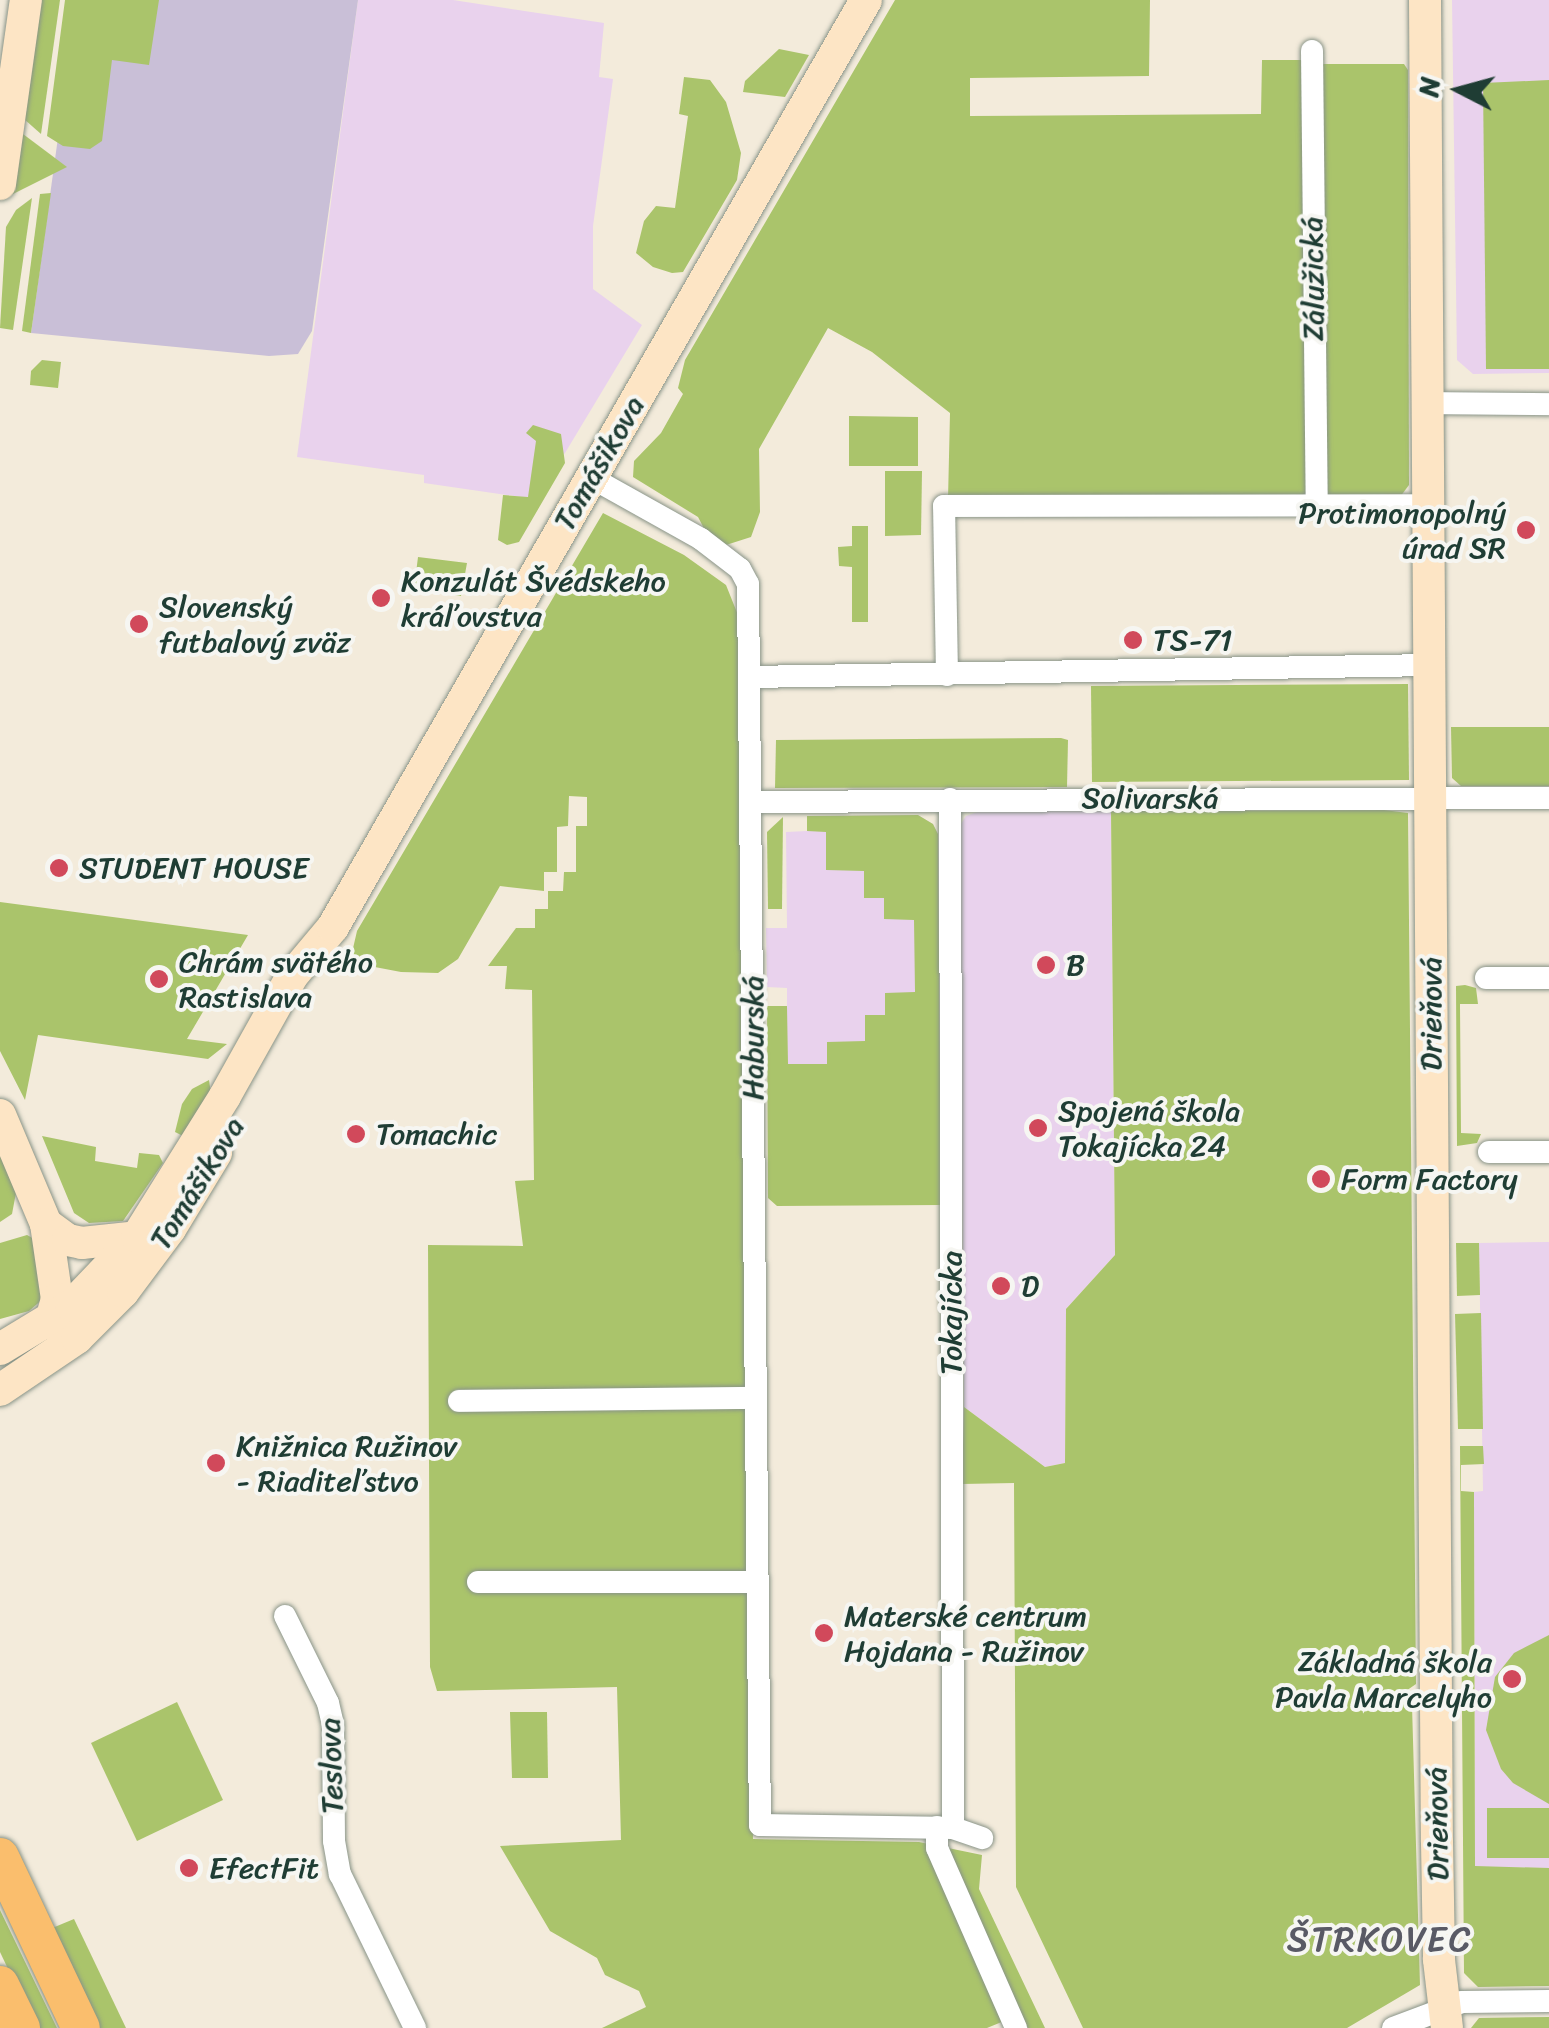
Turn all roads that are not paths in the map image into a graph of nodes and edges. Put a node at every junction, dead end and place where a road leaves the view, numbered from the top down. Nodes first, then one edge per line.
1 (26, 0) edge
2 (866, 0) edge
3 (1425, 0) edge
4 (1312, 52) dead end
5 (0, 184) edge
6 (1428, 403) junction
7 (1549, 404) edge
8 (592, 478) junction
9 (1428, 505) junction
10 (1317, 506) junction
11 (1430, 665) junction
12 (947, 676) junction
13 (750, 677) junction
14 (1549, 798) edge
15 (950, 799) junction
16 (1431, 799) junction
17 (751, 802) junction
18 (333, 927) junction
19 (1486, 978) dead end
20 (1549, 978) edge
21 (0, 1116) edge
22 (1489, 1152) dead end
23 (1549, 1152) edge
24 (46, 1224) junction
25 (136, 1238) junction
26 (50, 1322) junction
27 (0, 1349) edge
28 (0, 1390) edge
29 (754, 1398) junction
30 (459, 1401) dead end
31 (478, 1582) dead end
32 (756, 1582) junction
33 (285, 1616) dead end
34 (945, 1828) junction
35 (982, 1838) dead end
36 (0, 1857) edge
37 (0, 1984) edge
38 (1549, 2001) edge
39 (1445, 2016) edge
40 (21, 2028) edge
41 (80, 2028) edge
42 (415, 2028) edge
43 (1016, 2028) edge
44 (1393, 2028) edge

1 - 5 main road
2 - 8 main road, Tomášikova
3 - 6 main road, Drieňová
4 - 10 street, Zálužická
6 - 7 street
6 - 9 main road, Drieňová
8 - 13 street, Haburská
8 - 18 main road, Tomášikova
9 - 10 street
9 - 11 main road, Drieňová
10 - 12 street
11 - 12 street
11 - 16 main road, Drieňová
12 - 13 street
13 - 17 street, Haburská
14 - 16 street, Solivarská
15 - 16 street, Solivarská
15 - 17 street, Solivarská
15 - 34 street, Tokajícka
16 - 39 main road, Drieňová
17 - 29 street, Haburská
18 - 25 main road, Tomášikova
18 - 28 main road, Tomášikova
19 - 20 street
21 - 24 main road
22 - 23 street
24 - 25 main road
24 - 26 main road
25 - 26 main road, Tomášikova
26 - 27 main road, Tomášikova
29 - 30 street
29 - 32 street, Haburská
31 - 32 street
32 - 34 street, Haburská
33 - 42 street, Teslova
34 - 35 street, Haburská
34 - 43 street, Tokajícka
36 - 41 main road
37 - 40 main road
38 - 39 street
39 - 44 street

